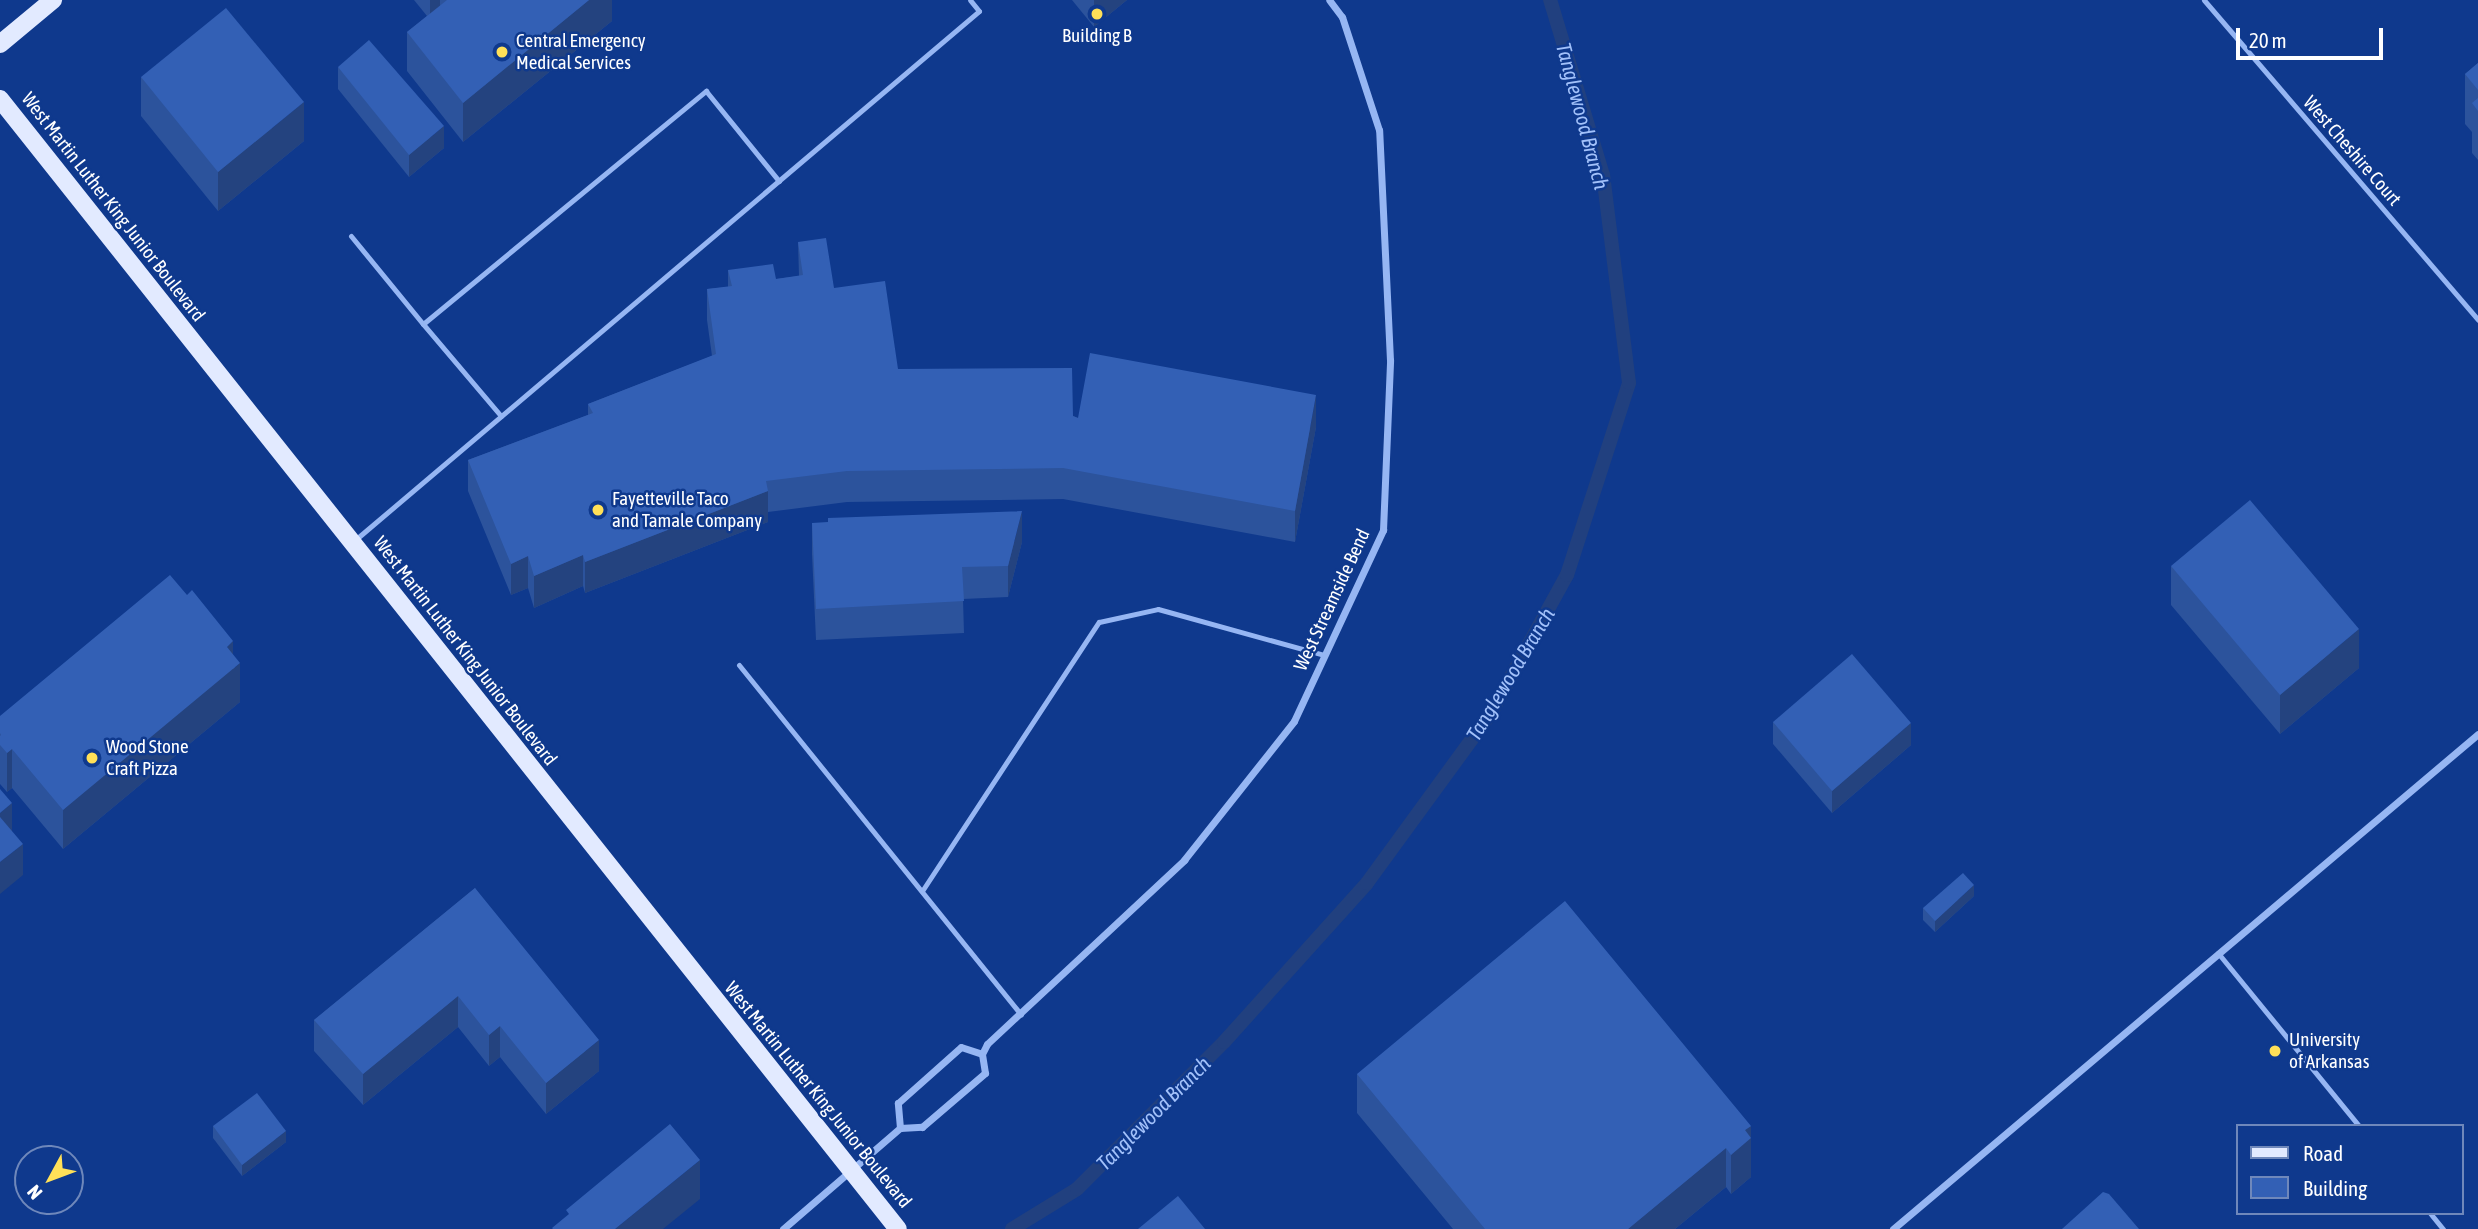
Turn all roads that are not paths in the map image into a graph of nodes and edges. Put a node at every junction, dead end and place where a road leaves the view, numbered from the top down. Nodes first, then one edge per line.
1 (53, 0) edge
2 (970, 0) edge
3 (1329, 0) edge
4 (2204, 0) edge
5 (0, 44) edge
6 (0, 99) edge
7 (779, 181) junction
8 (351, 236) dead end
9 (2478, 320) edge
10 (423, 324) junction
11 (501, 416) junction
12 (352, 542) junction
13 (1324, 655) junction
14 (739, 665) dead end
15 (2478, 734) edge
16 (922, 891) junction
17 (2218, 953) junction
18 (1021, 1015) junction
19 (982, 1054) junction
20 (2357, 1124) edge
21 (900, 1128) junction
22 (852, 1172) junction
23 (2432, 1215) edge
24 (783, 1229) edge
25 (898, 1229) edge
26 (1893, 1229) edge
27 (2443, 1229) edge

1 - 5 main road
2 - 7 lane
3 - 13 street, West Streamside Bend
4 - 9 lane, West Cheshire Court
6 - 12 main road, West Martin Luther King Junior Boulevard
7 - 10 lane
7 - 11 lane
8 - 10 lane
10 - 11 lane
11 - 12 lane
12 - 22 main road, West Martin Luther King Junior Boulevard
13 - 16 lane
13 - 18 street, West Streamside Bend
14 - 16 lane
15 - 17 street
16 - 18 lane
17 - 20 lane
17 - 26 street
18 - 19 street, West Streamside Bend
19 - 21 street, West Streamside Bend
19 - 21 street
21 - 22 street, West Streamside Bend
22 - 24 street, West Streamside Bend
22 - 25 main road, West Martin Luther King Junior Boulevard
23 - 27 lane

